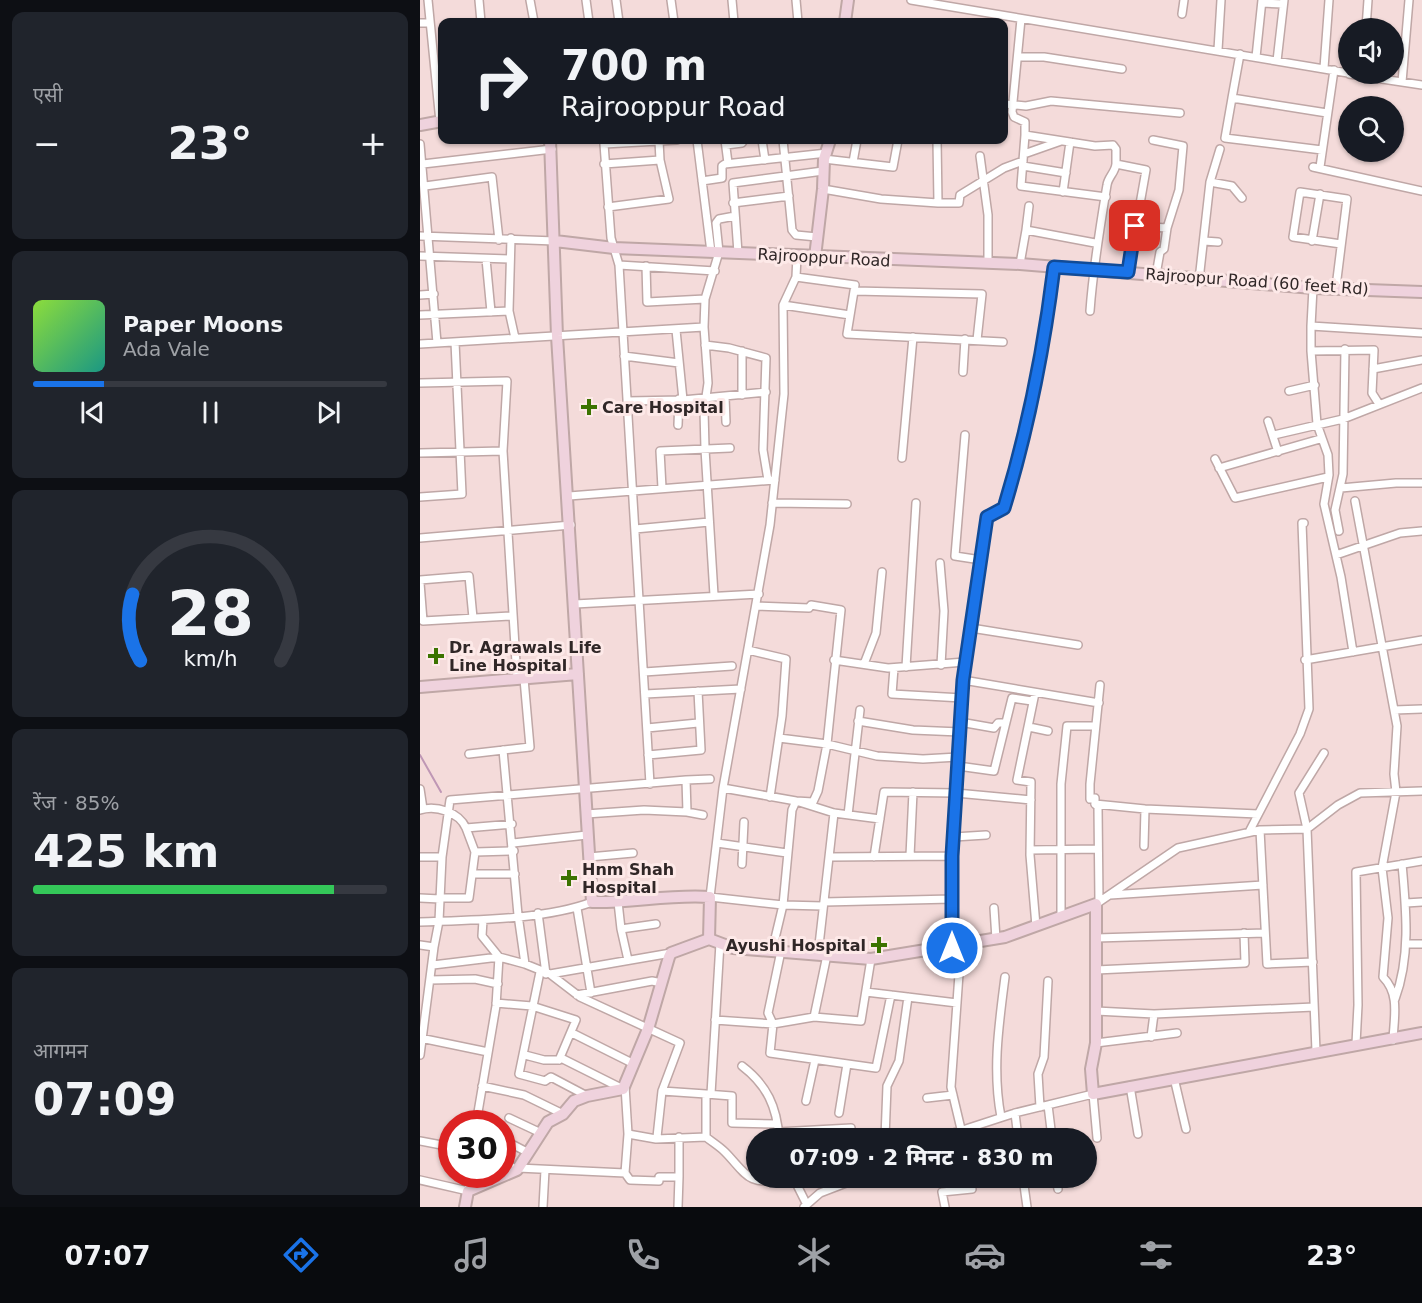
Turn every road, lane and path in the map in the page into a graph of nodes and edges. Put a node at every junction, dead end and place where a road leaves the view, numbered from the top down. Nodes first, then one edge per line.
1 (428, 0) edge
2 (479, 0) edge
3 (530, 0) edge
4 (586, 0) edge
5 (616, 0) edge
6 (671, 0) edge
7 (732, 0) edge
8 (796, 0) edge
9 (848, 0) edge
10 (911, 0) edge
11 (1184, 0) edge
12 (1221, 0) edge
13 (1329, 0) edge
14 (1368, 0) edge
15 (1409, 0) edge
16 (1262, 2) edge
17 (1283, 2) edge
18 (1182, 15) dead end
19 (481, 18) edge
20 (533, 18) edge
21 (588, 18) edge
22 (618, 18) edge
23 (673, 18) edge
24 (734, 18) edge
25 (798, 18) edge
26 (846, 18) edge
27 (1367, 18) edge
28 (1021, 19) junction
29 (420, 23) edge
30 (430, 23) junction
31 (1218, 50) junction
32 (438, 53) edge
33 (1240, 54) junction
34 (1018, 57) junction
35 (1256, 57) junction
36 (1404, 59) edge
37 (1277, 61) junction
38 (1324, 68) junction
39 (1122, 69) dead end
40 (1334, 70) junction
41 (1338, 71) edge
42 (1404, 82) edge
43 (1422, 85) edge
44 (1232, 98) junction
45 (1008, 104) edge
46 (1014, 105) junction
47 (1180, 113) dead end
48 (1328, 113) junction
49 (438, 122) edge
50 (420, 125) edge
51 (1025, 135) junction
52 (1153, 140) dead end
53 (1066, 141) junction
54 (420, 144) edge
55 (551, 144) edge
56 (604, 144) edge
57 (659, 144) edge
58 (697, 144) edge
59 (725, 144) edge
60 (763, 144) edge
61 (783, 144) edge
62 (829, 144) edge
63 (856, 144) edge
64 (897, 144) edge
65 (938, 144) edge
66 (1220, 149) dead end
67 (1322, 150) junction
68 (825, 156) junction
69 (980, 156) dead end
70 (785, 158) junction
71 (660, 160) junction
72 (765, 160) junction
73 (1023, 160) junction
74 (853, 162) junction
75 (423, 164) junction
76 (604, 164) junction
77 (728, 164) junction
78 (1116, 165) junction
79 (823, 171) junction
80 (1066, 173) junction
81 (787, 175) junction
82 (422, 176) edge
83 (702, 181) junction
84 (983, 181) junction
85 (1210, 182) junction
86 (425, 186) junction
87 (823, 189) junction
88 (1422, 191) edge
89 (1063, 192) junction
90 (1320, 194) junction
91 (789, 196) junction
92 (1106, 197) junction
93 (1242, 198) dead end
94 (733, 202) junction
95 (423, 203) edge
96 (938, 203) junction
97 (1029, 206) dead end
98 (608, 207) junction
99 (735, 216) junction
100 (1135, 226) junction
101 (1167, 228) junction
102 (1026, 230) junction
103 (420, 236) edge
104 (429, 236) junction
105 (817, 237) junction
106 (511, 238) junction
107 (499, 240) junction
108 (1312, 240) junction
109 (555, 241) junction
110 (1204, 241) junction
111 (1218, 242) dead end
112 (1095, 243) junction
113 (1341, 244) junction
114 (614, 248) junction
115 (715, 252) junction
116 (738, 253) junction
117 (420, 256) edge
118 (430, 256) junction
119 (797, 256) junction
120 (815, 257) junction
121 (486, 259) junction
122 (509, 259) junction
123 (988, 263) junction
124 (1020, 264) junction
125 (619, 265) junction
126 (646, 266) junction
127 (1054, 267) junction
128 (1093, 269) junction
129 (715, 271) junction
130 (1128, 272) junction
131 (1156, 275) junction
132 (796, 277) junction
133 (1199, 280) junction
134 (1336, 287) junction
135 (1313, 288) junction
136 (855, 291) junction
137 (1422, 292) edge
138 (434, 294) junction
139 (420, 295) edge
140 (705, 299) junction
141 (783, 305) junction
142 (509, 311) junction
143 (1090, 311) dead end
144 (492, 312) junction
145 (420, 315) edge
146 (435, 315) junction
147 (850, 315) junction
148 (1311, 326) junction
149 (704, 327) junction
150 (676, 330) junction
151 (623, 332) junction
152 (1422, 333) edge
153 (557, 336) junction
154 (913, 337) junction
155 (516, 338) junction
156 (965, 339) junction
157 (978, 340) junction
158 (455, 342) junction
159 (1003, 342) dead end
160 (437, 343) junction
161 (420, 344) edge
162 (705, 345) junction
163 (1345, 349) junction
164 (742, 351) junction
165 (1311, 351) junction
166 (624, 356) junction
167 (1422, 360) edge
168 (679, 363) junction
169 (1373, 369) junction
170 (963, 372) dead end
171 (420, 383) edge
172 (459, 383) junction
173 (1315, 385) junction
174 (1422, 388) edge
175 (1289, 391) dead end
176 (766, 392) junction
177 (742, 395) junction
178 (725, 397) junction
179 (706, 398) junction
180 (681, 400) junction
181 (627, 401) junction
182 (1380, 404) junction
183 (1343, 419) junction
184 (1268, 421) dead end
185 (726, 422) dead end
186 (1317, 424) junction
187 (678, 425) dead end
188 (965, 435) dead end
189 (1274, 435) junction
190 (1320, 439) junction
191 (730, 448) dead end
192 (705, 449) junction
193 (460, 450) junction
194 (503, 451) junction
195 (1278, 452) junction
196 (420, 453) edge
197 (902, 458) dead end
198 (1215, 459) dead end
199 (1219, 468) junction
200 (1328, 477) junction
201 (771, 480) junction
202 (1422, 483) edge
203 (708, 485) junction
204 (662, 488) junction
205 (1341, 488) junction
206 (632, 491) junction
207 (569, 496) junction
208 (420, 497) edge
209 (1355, 501) dead end
210 (772, 503) junction
211 (916, 503) dead end
212 (847, 504) dead end
213 (709, 522) junction
214 (1304, 523) dead end
215 (571, 525) junction
216 (635, 529) junction
217 (1339, 531) dead end
218 (1422, 531) edge
219 (507, 532) junction
220 (420, 538) edge
221 (1364, 547) junction
222 (1336, 555) junction
223 (981, 560) junction
224 (940, 563) dead end
225 (882, 572) dead end
226 (420, 582) edge
227 (759, 594) junction
228 (714, 595) junction
229 (640, 600) junction
230 (575, 604) junction
231 (757, 606) junction
232 (512, 616) junction
233 (473, 618) junction
234 (422, 622) edge
235 (971, 628) junction
236 (1422, 640) edge
237 (1078, 645) dead end
238 (1384, 647) junction
239 (748, 650) junction
240 (1353, 652) junction
241 (834, 660) junction
242 (1305, 660) junction
243 (965, 662) junction
244 (864, 664) junction
245 (941, 664) junction
246 (732, 666) dead end
247 (906, 666) junction
248 (894, 668) junction
249 (644, 672) junction
250 (578, 674) junction
251 (521, 679) junction
252 (963, 680) junction
253 (1100, 685) dead end
254 (420, 687) edge
255 (741, 689) junction
256 (698, 691) junction
257 (645, 693) junction
258 (1035, 693) junction
259 (962, 698) junction
260 (1032, 701) junction
261 (1098, 703) junction
262 (1422, 708) edge
263 (860, 710) dead end
264 (1394, 710) junction
265 (858, 721) junction
266 (960, 722) junction
267 (698, 723) junction
268 (1005, 723) junction
269 (1095, 726) junction
270 (1029, 727) junction
271 (647, 728) junction
272 (1048, 730) dead end
273 (960, 732) junction
274 (779, 738) junction
275 (827, 744) junction
276 (504, 750) junction
277 (856, 750) junction
278 (1324, 753) dead end
279 (469, 754) dead end
280 (648, 755) junction
281 (958, 757) junction
282 (958, 766) junction
283 (710, 779) dead end
284 (686, 780) junction
285 (650, 784) junction
286 (723, 788) junction
287 (420, 789) edge
288 (585, 791) junction
289 (1422, 791) edge
290 (913, 792) junction
291 (1396, 792) junction
292 (956, 793) junction
293 (507, 796) junction
294 (770, 797) junction
295 (1031, 800) junction
296 (796, 801) junction
297 (1095, 804) junction
298 (422, 809) edge
299 (1145, 809) junction
300 (448, 812) junction
301 (687, 812) junction
302 (834, 813) junction
303 (586, 814) junction
304 (1258, 814) junction
305 (703, 815) dead end
306 (848, 815) junction
307 (880, 819) junction
308 (744, 822) dead end
309 (512, 824) junction
310 (466, 828) junction
311 (1307, 829) junction
312 (1260, 830) junction
313 (1249, 832) junction
314 (587, 834) junction
315 (986, 836) dead end
316 (954, 837) junction
317 (717, 843) junction
318 (1144, 846) dead end
319 (513, 847) junction
320 (743, 847) junction
321 (1030, 849) junction
322 (1060, 849) junction
323 (1098, 849) junction
324 (475, 852) junction
325 (633, 853) dead end
326 (787, 853) junction
327 (910, 856) junction
328 (952, 856) junction
329 (420, 857) edge
330 (442, 857) junction
331 (589, 857) junction
332 (829, 857) junction
333 (874, 857) junction
334 (1422, 861) edge
335 (742, 864) dead end
336 (1402, 864) junction
337 (1382, 868) junction
338 (474, 874) junction
339 (515, 874) junction
340 (1263, 885) junction
341 (1108, 896) junction
342 (710, 897) junction
343 (420, 898) edge
344 (440, 898) junction
345 (952, 899) junction
346 (592, 902) junction
347 (618, 902) junction
348 (1422, 902) edge
349 (1097, 903) junction
350 (1406, 903) junction
351 (824, 904) junction
352 (783, 905) junction
353 (577, 908) junction
354 (994, 908) dead end
355 (538, 913) junction
356 (518, 915) junction
357 (1061, 917) junction
358 (483, 920) junction
359 (439, 921) junction
360 (420, 922) edge
361 (656, 924) dead end
362 (1036, 926) junction
363 (621, 929) junction
364 (1244, 933) junction
365 (1265, 933) junction
366 (1096, 938) junction
367 (709, 939) junction
368 (996, 939) junction
369 (720, 943) junction
370 (1406, 944) junction
371 (1422, 944) edge
372 (420, 945) edge
373 (434, 946) junction
374 (956, 947) junction
375 (777, 951) junction
376 (671, 953) junction
377 (823, 954) junction
378 (500, 957) junction
379 (871, 959) junction
380 (628, 960) junction
381 (1313, 962) junction
382 (525, 964) junction
383 (433, 965) junction
384 (587, 966) junction
385 (1096, 970) junction
386 (545, 973) junction
387 (1005, 977) dead end
388 (430, 980) junction
389 (1047, 981) dead end
390 (662, 983) junction
391 (498, 984) junction
392 (866, 992) junction
393 (591, 993) junction
394 (577, 995) junction
395 (891, 995) junction
396 (908, 997) junction
397 (1395, 999) junction
398 (496, 1003) junction
399 (957, 1003) junction
400 (532, 1006) junction
401 (1314, 1007) junction
402 (1096, 1011) junction
403 (1154, 1014) junction
404 (814, 1017) junction
405 (715, 1020) junction
406 (773, 1024) junction
407 (648, 1029) junction
408 (572, 1033) junction
409 (1177, 1033) dead end
410 (1422, 1033) edge
411 (1151, 1037) junction
412 (422, 1038) edge
413 (1393, 1040) junction
414 (1096, 1043) junction
415 (1356, 1044) junction
416 (1316, 1051) junction
417 (488, 1052) junction
418 (420, 1055) edge
419 (525, 1055) junction
420 (559, 1060) junction
421 (815, 1060) junction
422 (632, 1063) junction
423 (847, 1064) junction
424 (742, 1066) dead end
425 (1174, 1078) junction
426 (482, 1086) junction
427 (1131, 1086) junction
428 (624, 1087) junction
429 (662, 1091) junction
430 (709, 1094) junction
431 (1093, 1094) junction
432 (953, 1095) junction
433 (586, 1096) junction
434 (927, 1098) dead end
435 (806, 1101) dead end
436 (1048, 1105) junction
437 (1040, 1107) junction
438 (478, 1110) edge
439 (839, 1113) dead end
440 (1015, 1113) junction
441 (563, 1114) junction
442 (1001, 1117) junction
443 (516, 1121) edge
444 (776, 1124) junction
445 (777, 1128) edge
446 (885, 1128) edge
447 (961, 1128) edge
448 (964, 1128) edge
449 (1017, 1128) edge
450 (1051, 1128) edge
451 (1096, 1128) edge
452 (1186, 1129) dead end
453 (541, 1133) junction
454 (628, 1134) junction
455 (1138, 1134) dead end
456 (657, 1137) junction
457 (679, 1137) junction
458 (706, 1137) junction
459 (420, 1141) edge
460 (438, 1144) edge
461 (516, 1147) edge
462 (526, 1152) junction
463 (518, 1169) junction
464 (544, 1170) junction
465 (625, 1173) junction
466 (746, 1174) edge
467 (679, 1177) junction
468 (420, 1180) edge
469 (468, 1188) edge
470 (798, 1188) edge
471 (833, 1188) edge
472 (1024, 1188) edge
473 (972, 1189) dead end
474 (468, 1191) junction
475 (805, 1205) edge
476 (465, 1207) edge
477 (543, 1207) edge
478 (678, 1207) edge
479 (945, 1207) edge
480 (1027, 1207) edge

1 - 30 street
2 - 19 street
3 - 20 street
4 - 21 street
5 - 22 street
6 - 23 street
7 - 24 street
8 - 25 street
9 - 26 street
10 - 28 street
11 - 18 street
12 - 31 street
13 - 38 street
14 - 27 street
15 - 36 street
16 - 17 street
16 - 35 street
17 - 37 street
28 - 31 street
28 - 34 street
29 - 30 street
30 - 32 street
31 - 33 street
33 - 35 street
33 - 44 street
34 - 39 street
34 - 46 street
35 - 37 street
37 - 38 street
38 - 40 street
40 - 41 street
40 - 48 street
42 - 43 street
44 - 48 street
44 - 67 street
45 - 46 street
46 - 47 street
46 - 51 street
48 - 67 street
49 - 50 street
51 - 53 street
51 - 73 street
52 - 101 street
53 - 73 street
53 - 78 street
53 - 80 street
54 - 75 street
55 - 75 street
55 - 109 street
56 - 76 street
57 - 71 street
58 - 83 street
59 - 77 street
60 - 72 street
61 - 70 street
62 - 68 street
63 - 74 street
64 - 74 street
65 - 96 street
66 - 85 street
67 - 88 street
68 - 70 street
68 - 74 street
68 - 79 street
69 - 84 street
70 - 72 street
70 - 81 street
71 - 76 street
71 - 98 street
72 - 77 street
73 - 80 street
73 - 84 street
73 - 89 street
75 - 82 street
76 - 98 street
77 - 83 street
78 - 92 street
78 - 100 street
79 - 81 street
79 - 87 street
80 - 89 street
81 - 91 street
81 - 94 street
82 - 86 street
83 - 115 street
84 - 96 street
84 - 123 street
85 - 93 street
85 - 110 street
86 - 95 street
86 - 107 street
87 - 96 street
87 - 105 street
89 - 92 street
90 - 108 street
90 - 108 street
90 - 113 street
91 - 94 street
91 - 105 street
92 - 112 street
94 - 99 street
95 - 104 street
97 - 102 street
98 - 114 street
99 - 115 street
99 - 116 street
100 - 101 street
100 - 130 street
101 - 131 street
102 - 112 street
102 - 124 street
103 - 104 street
104 - 107 street
104 - 118 street
105 - 120 street
106 - 107 street
106 - 109 street
106 - 122 street
108 - 113 street
109 - 114 street, Rajrooppur Road
109 - 153 street
110 - 111 street
110 - 133 street
112 - 128 street
113 - 134 street
114 - 115 street, Rajrooppur Road
114 - 125 street
115 - 116 street, Rajrooppur Road
115 - 129 street
116 - 119 street, Rajrooppur Road
117 - 118 street
118 - 121 street
118 - 138 street
119 - 120 street, Rajrooppur Road
119 - 132 street
120 - 123 street, Rajrooppur Road
121 - 122 street
121 - 144 street
122 - 142 street
123 - 124 street, Rajrooppur Road
124 - 127 street, Rajrooppur Road
125 - 126 street
125 - 151 street
126 - 129 street
126 - 140 street
127 - 128 street, Rajrooppur Road
127 - 223 street
128 - 130 street, Rajroopur Road (60 feet Rd)
128 - 143 street
129 - 140 street
130 - 131 street, Rajroopur Road (60 feet Rd)
131 - 133 street, Rajroopur Road (60 feet Rd)
132 - 136 street
132 - 141 street
133 - 135 street, Rajroopur Road (60 feet Rd)
134 - 135 street, Rajroopur Road (60 feet Rd)
134 - 137 street, Rajroopur Road (60 feet Rd)
135 - 148 street
136 - 147 street
136 - 157 street
138 - 139 street
138 - 146 street
140 - 149 street
141 - 147 street
141 - 201 street
142 - 144 street
142 - 155 street
144 - 146 street
145 - 146 street
146 - 160 street
147 - 154 street
148 - 152 street
148 - 165 street
149 - 150 street
149 - 162 street
150 - 151 street
150 - 168 street
151 - 153 street
151 - 166 street
153 - 155 street
153 - 207 street
154 - 156 street
154 - 197 street
155 - 158 street
156 - 157 street
156 - 170 street
157 - 159 street
158 - 160 street
158 - 172 street
160 - 161 street
162 - 164 street
162 - 179 street
163 - 165 street
163 - 169 street
163 - 183 street
164 - 176 street
164 - 177 street
165 - 173 street
166 - 168 street
166 - 181 street
167 - 169 street
168 - 180 street
169 - 182 street
171 - 172 street
172 - 193 street
172 - 194 street
173 - 175 street
173 - 186 street
174 - 182 street
176 - 177 street
176 - 201 street
177 - 178 street
178 - 179 street
178 - 185 street
179 - 180 street
179 - 192 street
180 - 181 street
180 - 187 street
181 - 206 street
182 - 183 street
183 - 186 street
183 - 205 street
184 - 189 street
186 - 189 street
186 - 190 street
188 - 223 street
189 - 195 street
190 - 195 street
190 - 200 street
191 - 192 street
192 - 203 street
192 - 204 street
193 - 194 street
193 - 196 street
193 - 208 street
194 - 219 street
195 - 199 street
198 - 199 street
199 - 200 street
200 - 222 street
201 - 203 street
201 - 210 street
202 - 205 street
203 - 204 street
203 - 213 street
204 - 206 street
205 - 217 street
206 - 207 street
206 - 216 street
207 - 215 street
209 - 221 street
210 - 212 street
210 - 227 street
211 - 247 street
213 - 216 street
213 - 228 street
214 - 242 street
215 - 219 street
215 - 230 street
216 - 229 street
218 - 221 street
219 - 220 street
219 - 232 street
221 - 222 street
221 - 238 street
222 - 240 street
223 - 235 street
224 - 245 street
225 - 244 street
226 - 233 street
226 - 234 street
227 - 228 street
227 - 231 street
228 - 229 street
229 - 230 street
229 - 249 street
230 - 250 street
231 - 239 street
231 - 241 street
232 - 233 street
232 - 251 street
233 - 234 street
235 - 237 street
235 - 243 street
236 - 238 street
238 - 240 street
238 - 264 street
239 - 255 street
239 - 274 street
240 - 242 street
241 - 244 street
241 - 275 street
242 - 304 street
243 - 245 street
243 - 252 street
244 - 248 street
245 - 247 street
246 - 249 street
247 - 248 street
248 - 259 street
249 - 257 street
250 - 251 street
250 - 288 street
251 - 254 street
251 - 276 street
252 - 258 street
252 - 259 street
253 - 261 street
255 - 256 street
255 - 286 street
256 - 257 street
256 - 267 street
257 - 271 street
258 - 260 street
258 - 261 street
259 - 266 street
260 - 268 street
260 - 270 street
261 - 269 street
262 - 264 street
263 - 265 street
264 - 291 street
265 - 273 street
265 - 277 street
266 - 268 street
266 - 273 street
267 - 271 street
267 - 280 street
268 - 282 street
269 - 297 street
269 - 322 street
270 - 272 street
270 - 295 street
271 - 280 street
273 - 281 street
274 - 275 street
274 - 294 street
275 - 277 street
275 - 296 street
276 - 279 street
276 - 293 street
277 - 281 street
277 - 306 street
278 - 311 street
280 - 285 street
281 - 282 street
282 - 292 street
283 - 284 street
284 - 285 street
284 - 301 street
285 - 288 street
286 - 294 street
286 - 317 street
287 - 298 street
288 - 293 street
288 - 303 street
289 - 291 street
290 - 292 street
290 - 307 street
290 - 327 street
291 - 311 street
291 - 337 street
292 - 295 street
292 - 316 street
293 - 300 street
293 - 309 street
294 - 296 street
295 - 321 street
296 - 302 street
296 - 326 street
297 - 299 street
297 - 323 street
298 - 300 street
299 - 304 street
299 - 318 street
300 - 310 street
300 - 330 street
301 - 303 street
301 - 305 street
302 - 306 street
302 - 332 street
303 - 314 street
304 - 313 street
306 - 307 street
307 - 333 street
308 - 320 street
309 - 310 street
309 - 319 street
310 - 324 street
311 - 312 street
311 - 381 street
312 - 313 street
312 - 340 street
313 - 341 street
314 - 319 street
314 - 331 street
315 - 316 street
316 - 328 street
317 - 320 street
317 - 342 street
319 - 324 street
319 - 339 street
320 - 326 street
320 - 335 street
321 - 322 street
321 - 362 street
322 - 323 street
322 - 357 street
323 - 349 street
324 - 338 street
325 - 331 street
326 - 352 street
327 - 328 street
327 - 333 street
328 - 345 street
329 - 330 street
330 - 344 street
331 - 346 street
332 - 333 street
332 - 351 street
334 - 336 street
336 - 337 street
336 - 350 street
337 - 397 street
337 - 415 street
338 - 339 street
338 - 344 street
339 - 356 street
340 - 341 street
340 - 365 street
341 - 349 street
342 - 347 street
342 - 352 street
342 - 367 street
343 - 344 street
344 - 359 street
345 - 351 street
345 - 374 street
346 - 347 street
346 - 353 street
347 - 363 street
348 - 350 street
349 - 357 street
349 - 366 street
350 - 370 street
351 - 352 street
351 - 377 street
352 - 375 street
353 - 355 street
353 - 384 street
354 - 368 street
355 - 356 street
355 - 386 street
356 - 358 street
356 - 382 street
357 - 362 street
358 - 359 street
358 - 378 street
359 - 360 street
359 - 373 street
361 - 363 street
362 - 368 street
363 - 380 street
364 - 365 street
364 - 366 street
364 - 385 street
365 - 381 street
366 - 385 street
367 - 369 street
367 - 376 street
368 - 374 street
369 - 375 street
369 - 405 street
370 - 371 street
370 - 397 street
372 - 373 street
373 - 383 street
374 - 379 street
374 - 399 street
375 - 377 street
375 - 406 street
376 - 380 street
376 - 390 street
377 - 379 street
377 - 404 street
378 - 382 street
378 - 383 street
378 - 391 street
379 - 392 street
380 - 384 street
381 - 401 street
382 - 386 street
383 - 388 street
384 - 386 street
384 - 393 street
385 - 402 street
386 - 394 street
386 - 400 street
387 - 442 street
388 - 391 street
388 - 412 street
389 - 437 street
390 - 393 street
390 - 407 street
391 - 398 street
392 - 395 street
392 - 404 street
393 - 394 street
394 - 407 street
395 - 396 street
395 - 423 street
396 - 399 street
396 - 446 street
397 - 413 street
398 - 400 street
398 - 417 street
399 - 432 street
400 - 408 street
400 - 419 street
401 - 403 street
401 - 416 street
402 - 403 street
402 - 414 street
403 - 411 street
404 - 406 street
405 - 406 street
405 - 430 street
406 - 421 street
407 - 422 street
407 - 429 street
408 - 420 street
408 - 422 street
409 - 411 street
410 - 413 street
411 - 414 street
412 - 417 street
412 - 418 street
413 - 415 street
414 - 431 street
415 - 416 street
416 - 425 street
417 - 426 street
419 - 420 street
419 - 433 street
420 - 428 street
421 - 423 street
421 - 435 street
422 - 428 street
423 - 439 street
424 - 444 street
425 - 427 street
425 - 452 street
426 - 438 street
426 - 441 street
427 - 431 street
427 - 455 street
428 - 433 street
428 - 454 street
429 - 430 street
429 - 456 street
430 - 444 street
430 - 458 street
431 - 436 street
431 - 451 street
432 - 434 street
432 - 447 street
433 - 441 street
436 - 437 street
436 - 450 street
437 - 440 street
440 - 442 street
440 - 449 street
441 - 453 street
442 - 448 street
443 - 453 street
444 - 445 street
453 - 462 street
454 - 456 street
454 - 465 street
456 - 457 street
457 - 458 street
457 - 467 street
458 - 466 street
459 - 460 street
461 - 462 street
462 - 463 street
463 - 464 street
463 - 474 street
464 - 465 street
464 - 477 street
465 - 467 street
467 - 478 street
468 - 474 street
469 - 474 street
470 - 475 street
471 - 475 street
472 - 480 street
473 - 479 street
474 - 476 street

